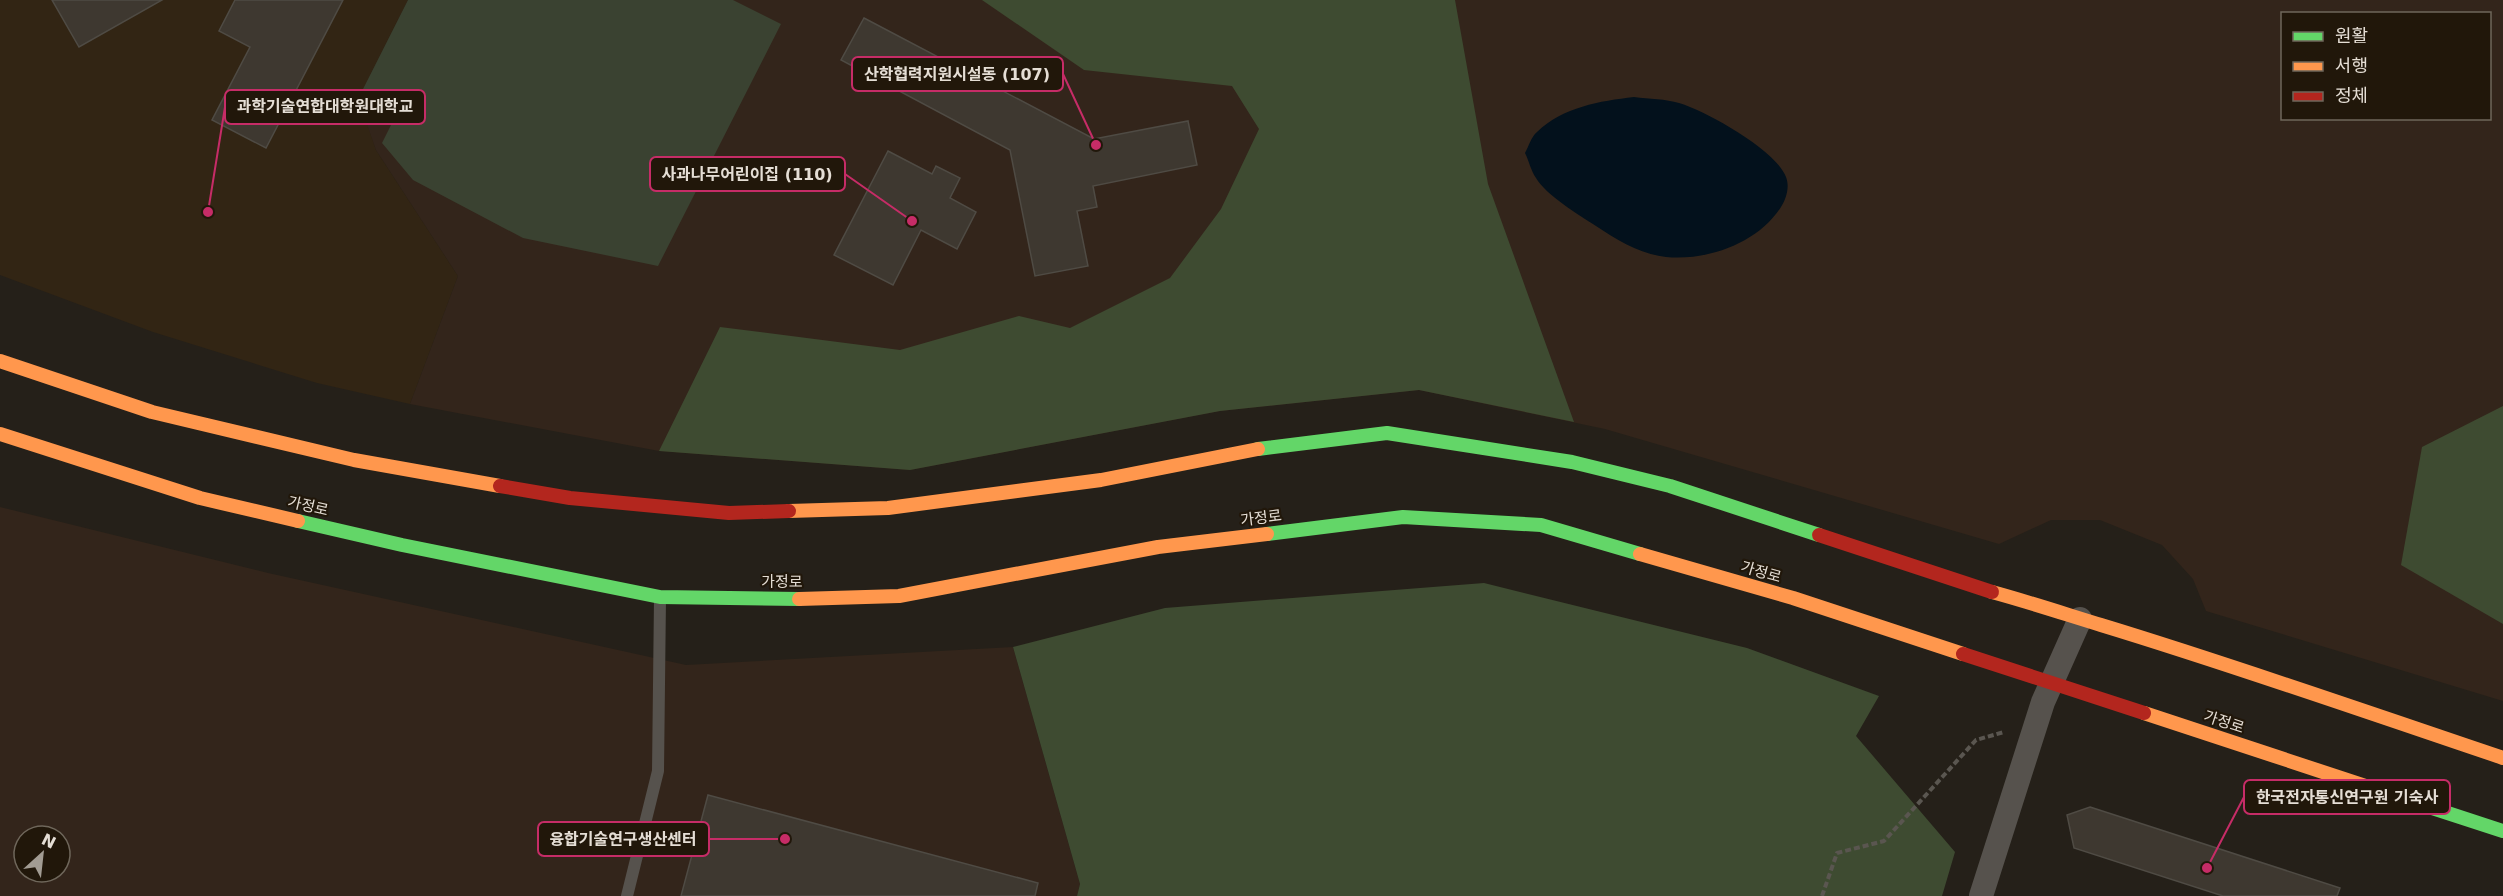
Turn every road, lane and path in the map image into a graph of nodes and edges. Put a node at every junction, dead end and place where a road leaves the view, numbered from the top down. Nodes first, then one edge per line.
1 (0, 361) edge
2 (0, 434) edge
3 (660, 597) junction
4 (2080, 620) junction
5 (2051, 684) junction
6 (2037, 723) junction
7 (2503, 758) edge
8 (2503, 831) edge
9 (627, 896) edge
10 (1822, 896) edge
11 (1981, 896) edge

1 - 4 main road
2 - 3 main road, 가정로
3 - 5 main road, 가정로
3 - 9 lane
4 - 5 street
4 - 7 main road
5 - 6 street
5 - 8 main road, 가정로
6 - 10 path
6 - 11 street

